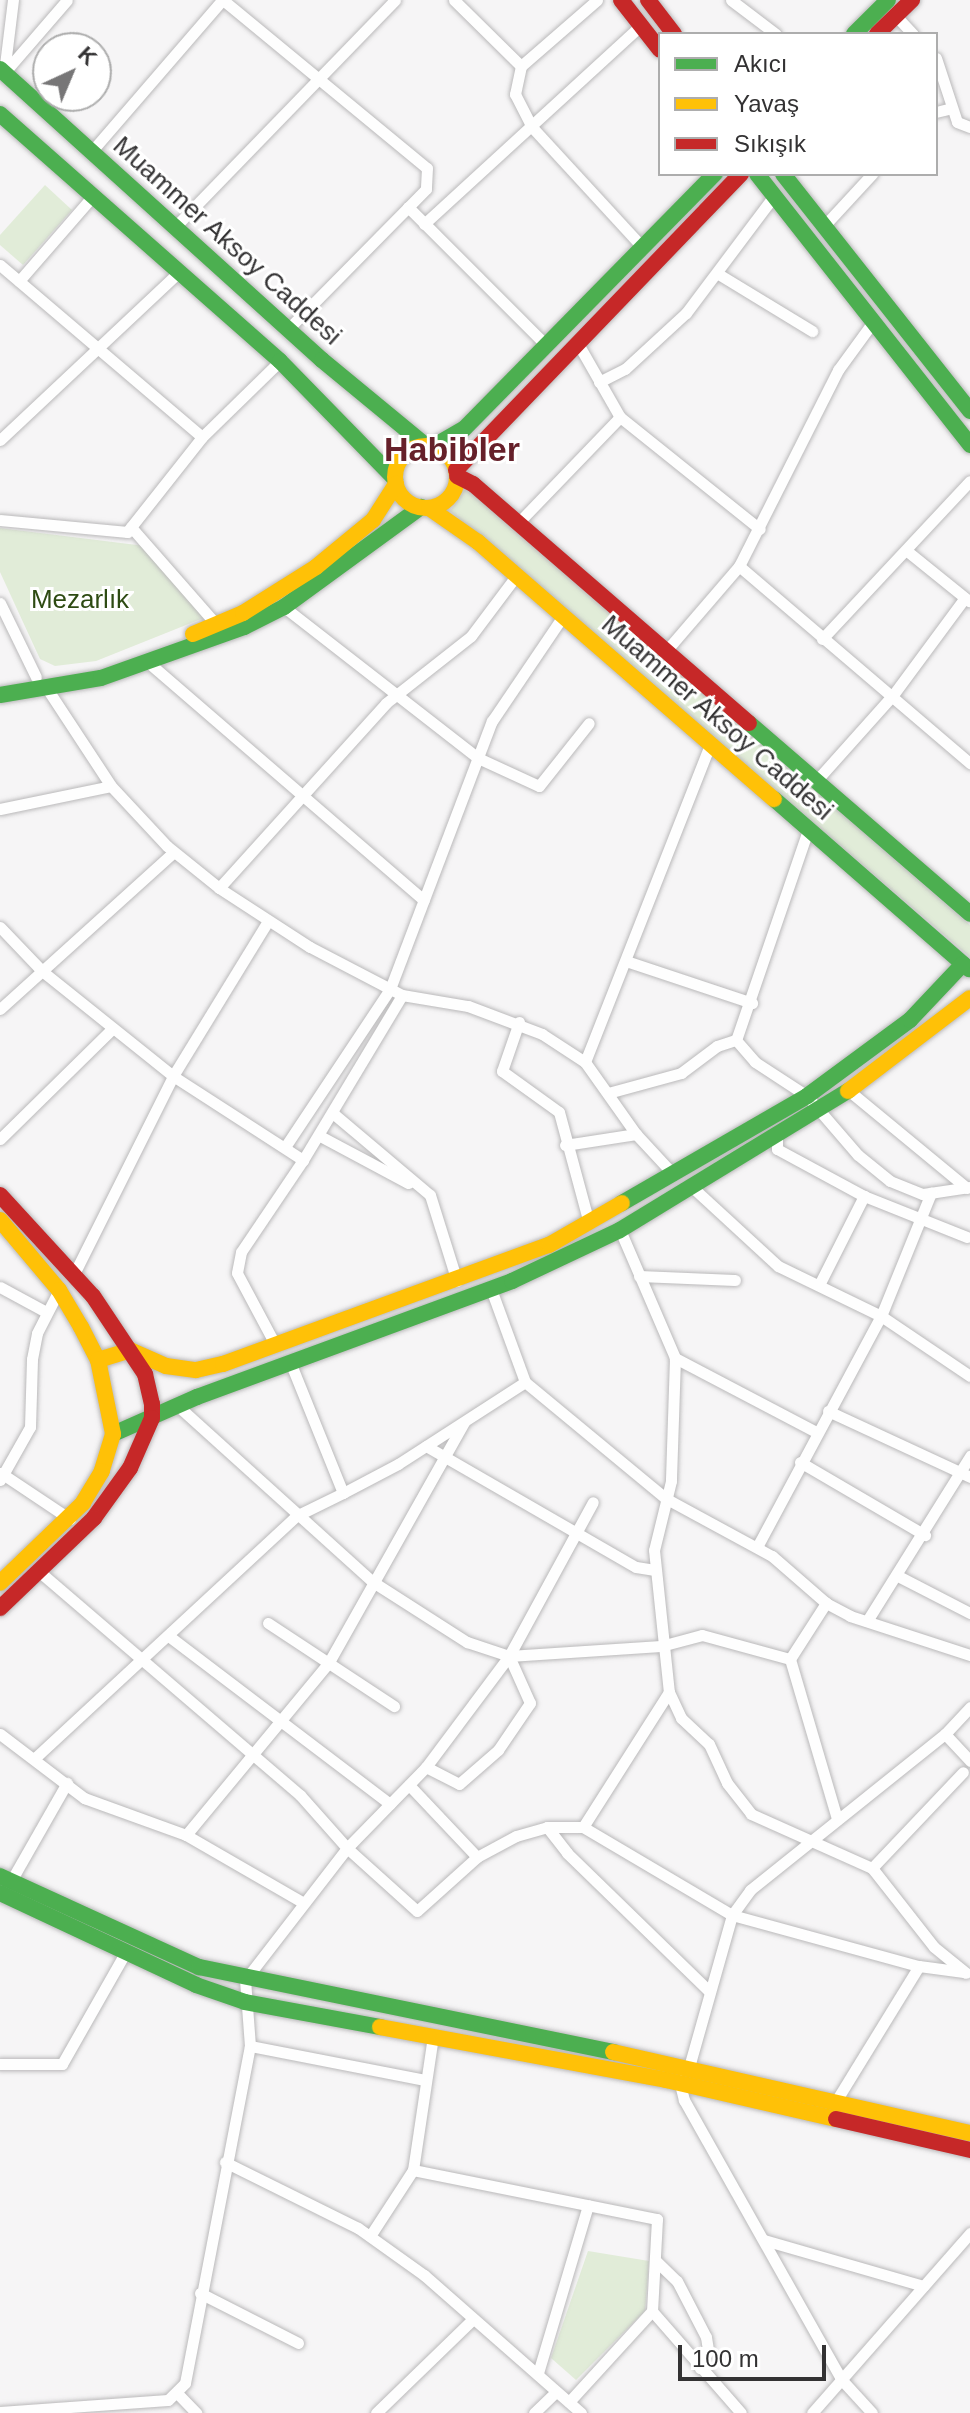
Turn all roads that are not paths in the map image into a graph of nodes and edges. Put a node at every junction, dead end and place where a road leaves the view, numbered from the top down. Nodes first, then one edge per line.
1 (13, 0) edge
2 (67, 0) edge
3 (222, 0) edge
4 (395, 0) edge
5 (454, 0) edge
6 (597, 0) edge
7 (621, 0) edge
8 (648, 0) edge
9 (888, 0) edge
10 (912, 0) edge
11 (738, 2) edge
12 (896, 16) junction
13 (641, 25) junction
14 (672, 32) edge
15 (774, 32) edge
16 (856, 32) edge
17 (879, 32) edge
18 (911, 32) edge
19 (658, 47) edge
20 (938, 62) edge
21 (521, 66) junction
22 (2, 71) edge
23 (317, 81) junction
24 (952, 108) junction
25 (938, 112) edge
26 (0, 115) edge
27 (531, 126) junction
28 (970, 127) edge
29 (91, 152) junction
30 (713, 176) edge
31 (739, 176) edge
32 (759, 176) edge
33 (785, 176) edge
34 (870, 176) edge
35 (93, 196) junction
36 (774, 196) junction
37 (408, 207) junction
38 (424, 224) junction
39 (824, 226) junction
40 (175, 227) junction
41 (643, 248) junction
42 (0, 265) edge
43 (179, 272) junction
44 (720, 275) junction
45 (19, 281) junction
46 (873, 322) junction
47 (288, 329) junction
48 (812, 331) dead end
49 (577, 342) junction
50 (547, 346) junction
51 (99, 348) junction
52 (280, 361) junction
53 (599, 382) junction
54 (970, 411) edge
55 (620, 417) junction
56 (202, 437) junction
57 (0, 440) edge
58 (970, 445) edge
59 (430, 446) junction
60 (457, 473) junction
61 (970, 481) edge
62 (396, 482) junction
63 (425, 507) junction
64 (0, 520) edge
65 (518, 523) junction
66 (131, 527) junction
67 (760, 529) junction
68 (907, 551) junction
69 (739, 566) junction
70 (516, 576) junction
71 (967, 600) edge
72 (0, 603) edge
73 (284, 607) junction
74 (563, 616) junction
75 (216, 624) junction
76 (822, 639) junction
77 (666, 651) junction
78 (149, 663) junction
79 (41, 682) junction
80 (0, 683) edge
81 (398, 694) junction
82 (0, 695) edge
83 (893, 695) junction
84 (589, 723) dead end
85 (710, 744) junction
86 (478, 758) junction
87 (970, 763) edge
88 (816, 781) junction
89 (111, 786) junction
90 (301, 797) junction
91 (0, 809) edge
92 (808, 830) junction
93 (174, 852) junction
94 (219, 888) junction
95 (424, 900) junction
96 (970, 914) edge
97 (268, 921) junction
98 (0, 927) edge
99 (626, 961) junction
100 (966, 967) edge
101 (42, 971) junction
102 (390, 989) junction
103 (402, 995) junction
104 (970, 998) edge
105 (752, 1003) junction
106 (0, 1009) edge
107 (519, 1022) junction
108 (113, 1028) junction
109 (736, 1040) junction
110 (585, 1062) junction
111 (173, 1076) junction
112 (848, 1090) junction
113 (608, 1093) junction
114 (812, 1103) junction
115 (335, 1115) junction
116 (777, 1132) junction
117 (636, 1134) junction
118 (320, 1136) junction
119 (0, 1139) edge
120 (565, 1145) junction
121 (285, 1147) junction
122 (303, 1160) junction
123 (673, 1174) junction
124 (691, 1186) junction
125 (968, 1187) edge
126 (931, 1193) junction
127 (0, 1195) edge
128 (430, 1195) junction
129 (864, 1196) junction
130 (0, 1220) edge
131 (919, 1220) junction
132 (589, 1223) junction
133 (620, 1230) junction
134 (969, 1235) edge
135 (74, 1274) junction
136 (639, 1276) junction
137 (735, 1280) dead end
138 (457, 1281) junction
139 (819, 1285) junction
140 (0, 1287) edge
141 (491, 1289) junction
142 (59, 1290) junction
143 (46, 1312) junction
144 (881, 1316) junction
145 (276, 1346) junction
146 (130, 1350) junction
147 (675, 1358) junction
148 (98, 1360) junction
149 (290, 1362) junction
150 (970, 1376) edge
151 (525, 1382) junction
152 (178, 1406) junction
153 (828, 1411) junction
154 (152, 1418) junction
155 (464, 1422) junction
156 (816, 1432) junction
157 (113, 1434) junction
158 (426, 1446) junction
159 (970, 1456) edge
160 (446, 1460) junction
161 (800, 1462) junction
162 (966, 1475) edge
163 (1, 1476) edge
164 (343, 1493) junction
165 (665, 1498) junction
166 (593, 1502) dead end
167 (296, 1516) junction
168 (70, 1519) junction
169 (575, 1533) junction
170 (925, 1535) junction
171 (757, 1547) junction
172 (655, 1570) junction
173 (40, 1572) junction
174 (898, 1576) junction
175 (373, 1582) junction
176 (0, 1583) edge
177 (826, 1603) junction
178 (0, 1608) edge
179 (970, 1613) edge
180 (867, 1621) junction
181 (268, 1623) dead end
182 (170, 1637) junction
183 (661, 1646) junction
184 (970, 1655) edge
185 (509, 1656) junction
186 (140, 1657) junction
187 (790, 1659) junction
188 (329, 1662) junction
189 (669, 1692) junction
190 (394, 1706) dead end
191 (970, 1707) edge
192 (281, 1725) junction
193 (0, 1734) edge
194 (945, 1734) junction
195 (255, 1755) junction
196 (36, 1757) junction
197 (970, 1761) edge
198 (426, 1767) junction
199 (963, 1772) dead end
200 (67, 1783) junction
201 (409, 1785) junction
202 (390, 1804) junction
203 (837, 1819) junction
204 (547, 1827) junction
205 (583, 1827) junction
206 (186, 1835) junction
207 (807, 1843) junction
208 (347, 1848) junction
209 (477, 1857) junction
210 (872, 1868) junction
211 (4, 1883) edge
212 (302, 1902) junction
213 (732, 1915) junction
214 (125, 1953) junction
215 (919, 1966) junction
216 (967, 1973) edge
217 (245, 1980) junction
218 (710, 1992) junction
219 (245, 2002) junction
220 (433, 2036) junction
221 (250, 2046) junction
222 (0, 2064) edge
223 (683, 2072) junction
224 (425, 2080) junction
225 (836, 2101) junction
226 (970, 2133) edge
227 (970, 2150) edge
228 (225, 2162) junction
229 (413, 2170) junction
230 (588, 2205) junction
231 (970, 2233) edge
232 (370, 2236) junction
233 (764, 2240) junction
234 (655, 2260) junction
235 (923, 2286) junction
236 (200, 2293) junction
237 (652, 2311) junction
238 (473, 2319) junction
239 (298, 2343) dead end
240 (700, 2368) junction
241 (538, 2373) junction
242 (841, 2379) junction
243 (556, 2392) junction
244 (177, 2393) junction
245 (569, 2402) junction
246 (0, 2412) edge
247 (34, 2412) edge
248 (196, 2413) edge
249 (376, 2413) edge
250 (534, 2413) edge
251 (581, 2413) edge
252 (741, 2413) edge
253 (812, 2413) edge
254 (872, 2413) edge

1 - 22 street
2 - 22 street
3 - 23 street
3 - 29 street
4 - 23 street
5 - 21 street
6 - 21 street
7 - 13 main road
8 - 14 main road
9 - 16 main road
10 - 12 main road
11 - 15 street
12 - 17 main road
12 - 18 street
13 - 19 main road
13 - 27 street
20 - 24 street
21 - 27 street
22 - 29 main road, Muammer Aksoy Caddesi
23 - 37 street
23 - 40 street
24 - 25 street
24 - 28 street
26 - 35 main road, Muammer Aksoy Caddesi
27 - 38 street
27 - 41 street
29 - 40 main road, Muammer Aksoy Caddesi
30 - 41 main road
31 - 49 main road
32 - 36 main road
33 - 39 main road
34 - 39 street
35 - 43 main road, Muammer Aksoy Caddesi
35 - 45 street
36 - 44 street
36 - 46 main road
37 - 38 street
37 - 47 street
38 - 50 street
39 - 54 main road
40 - 47 main road, Muammer Aksoy Caddesi
41 - 50 main road
42 - 45 street
43 - 51 street
43 - 52 main road, Muammer Aksoy Caddesi
44 - 48 street
44 - 53 street
45 - 51 street
46 - 58 main road
46 - 67 street
47 - 59 main road, Muammer Aksoy Caddesi
49 - 53 street
49 - 60 main road
50 - 59 main road
51 - 56 street
51 - 57 street
52 - 56 street
52 - 62 main road, Muammer Aksoy Caddesi
53 - 55 street
55 - 65 street
55 - 67 street
56 - 66 street
59 - 60 main road
59 - 62 main road
60 - 63 main road
60 - 65 main road, Muammer Aksoy Caddesi
61 - 68 street
62 - 63 main road
62 - 75 main road
63 - 70 main road, Muammer Aksoy Caddesi
63 - 73 main road
64 - 66 street
65 - 77 main road, Muammer Aksoy Caddesi
66 - 75 street
67 - 69 street
68 - 71 street
68 - 76 street
69 - 76 street
69 - 77 street
70 - 74 main road, Muammer Aksoy Caddesi
70 - 81 street
71 - 83 street
72 - 79 street
73 - 78 main road
73 - 81 street
74 - 85 main road, Muammer Aksoy Caddesi
74 - 86 street
75 - 79 main road
76 - 83 street
77 - 88 main road, Muammer Aksoy Caddesi
78 - 79 main road
78 - 90 street
79 - 80 main road
79 - 82 main road
79 - 89 street
81 - 86 street
81 - 90 street
83 - 87 street
83 - 88 street
84 - 86 street
85 - 92 main road, Muammer Aksoy Caddesi
85 - 99 street
86 - 95 street
88 - 96 main road, Muammer Aksoy Caddesi
89 - 91 street
89 - 93 street
90 - 94 street
90 - 95 street
92 - 100 main road, Muammer Aksoy Caddesi
92 - 105 street
93 - 94 street
93 - 101 street
94 - 97 street
95 - 102 street
97 - 102 street
97 - 111 street
98 - 101 street
99 - 105 street
99 - 110 street
100 - 114 main road
101 - 106 street
101 - 108 street
102 - 103 street
102 - 121 street
103 - 107 street
103 - 115 street
104 - 112 main road
105 - 109 street
107 - 110 street
107 - 120 street
108 - 111 street
108 - 119 street
109 - 113 street
109 - 114 street
110 - 113 street
111 - 121 street
111 - 135 street
112 - 114 main road
112 - 125 street
113 - 117 street
114 - 116 main road
114 - 123 main road
114 - 126 street
115 - 118 street
115 - 128 street
116 - 124 main road
116 - 129 street
117 - 120 street
117 - 123 street
118 - 122 street
118 - 128 street
120 - 132 street
121 - 122 street
122 - 145 street
123 - 124 main road
123 - 132 main road
124 - 133 main road
124 - 139 street
125 - 126 street
126 - 131 street
127 - 135 main road
128 - 138 street
129 - 131 street
129 - 139 street
130 - 142 main road
131 - 134 street
131 - 144 street
132 - 138 main road
133 - 136 street
133 - 141 main road
135 - 146 main road
136 - 137 street
136 - 147 street
138 - 145 main road
139 - 144 street
140 - 143 street
141 - 149 main road
141 - 151 street
142 - 143 street
142 - 148 main road
143 - 163 street
144 - 150 street
144 - 153 street
145 - 146 main road
146 - 148 main road
146 - 154 main road
147 - 156 street
147 - 165 street
148 - 157 main road
149 - 152 main road
149 - 164 street
151 - 155 street
151 - 165 street
152 - 154 main road
152 - 167 street
153 - 156 street
153 - 162 street
154 - 157 main road
154 - 173 main road
155 - 158 street
155 - 160 street
156 - 161 street
157 - 168 main road
158 - 160 street
158 - 164 street
159 - 162 street
160 - 169 street
160 - 175 street
161 - 170 street
161 - 171 street
162 - 170 street
163 - 168 street
164 - 167 street
165 - 171 street
165 - 172 street
166 - 169 street
167 - 175 street
167 - 182 street
168 - 176 main road
169 - 172 street
169 - 185 street
170 - 174 street
171 - 177 street
172 - 183 street
173 - 178 main road
173 - 186 street
174 - 179 street
174 - 180 street
175 - 185 street
175 - 188 street
177 - 180 street
177 - 187 street
180 - 184 street
181 - 188 street
182 - 186 street
182 - 192 street
183 - 185 street
183 - 187 street
183 - 189 street
185 - 198 street
185 - 198 street
186 - 195 street
186 - 196 street
187 - 203 street
188 - 190 street
188 - 192 street
189 - 205 street
189 - 207 street
191 - 194 street
192 - 195 street
192 - 202 street
193 - 196 street
194 - 197 street
194 - 203 street
195 - 206 street
195 - 208 street
196 - 200 street
198 - 201 street
199 - 210 street
200 - 206 street
200 - 211 street
201 - 202 street
201 - 209 street
202 - 208 street
203 - 207 street
204 - 205 street
204 - 209 street
204 - 218 street
205 - 213 street
206 - 212 street
207 - 210 street
207 - 213 street
208 - 209 street
208 - 212 street
210 - 216 street
211 - 214 main road
211 - 217 main road
212 - 217 street
213 - 215 street
213 - 218 street
214 - 219 main road
214 - 222 street
215 - 216 street
215 - 225 street
217 - 219 street
217 - 223 main road
218 - 223 street
219 - 220 main road
219 - 221 street
220 - 223 main road
220 - 224 street
221 - 224 street
221 - 228 street
223 - 225 main road
223 - 227 main road
223 - 233 street
224 - 229 street
225 - 226 main road
228 - 232 street
228 - 236 street
229 - 230 street
229 - 232 street
230 - 234 street
230 - 241 street
231 - 235 street
232 - 238 street
233 - 235 street
233 - 242 street
234 - 237 street
234 - 240 street
235 - 242 street
236 - 239 street
236 - 244 street
237 - 240 street
237 - 245 street
238 - 241 street
238 - 249 street
240 - 252 street
241 - 243 street
242 - 253 street
242 - 254 street
243 - 245 street
243 - 250 street
244 - 247 street
244 - 248 street
245 - 251 street
246 - 247 street

